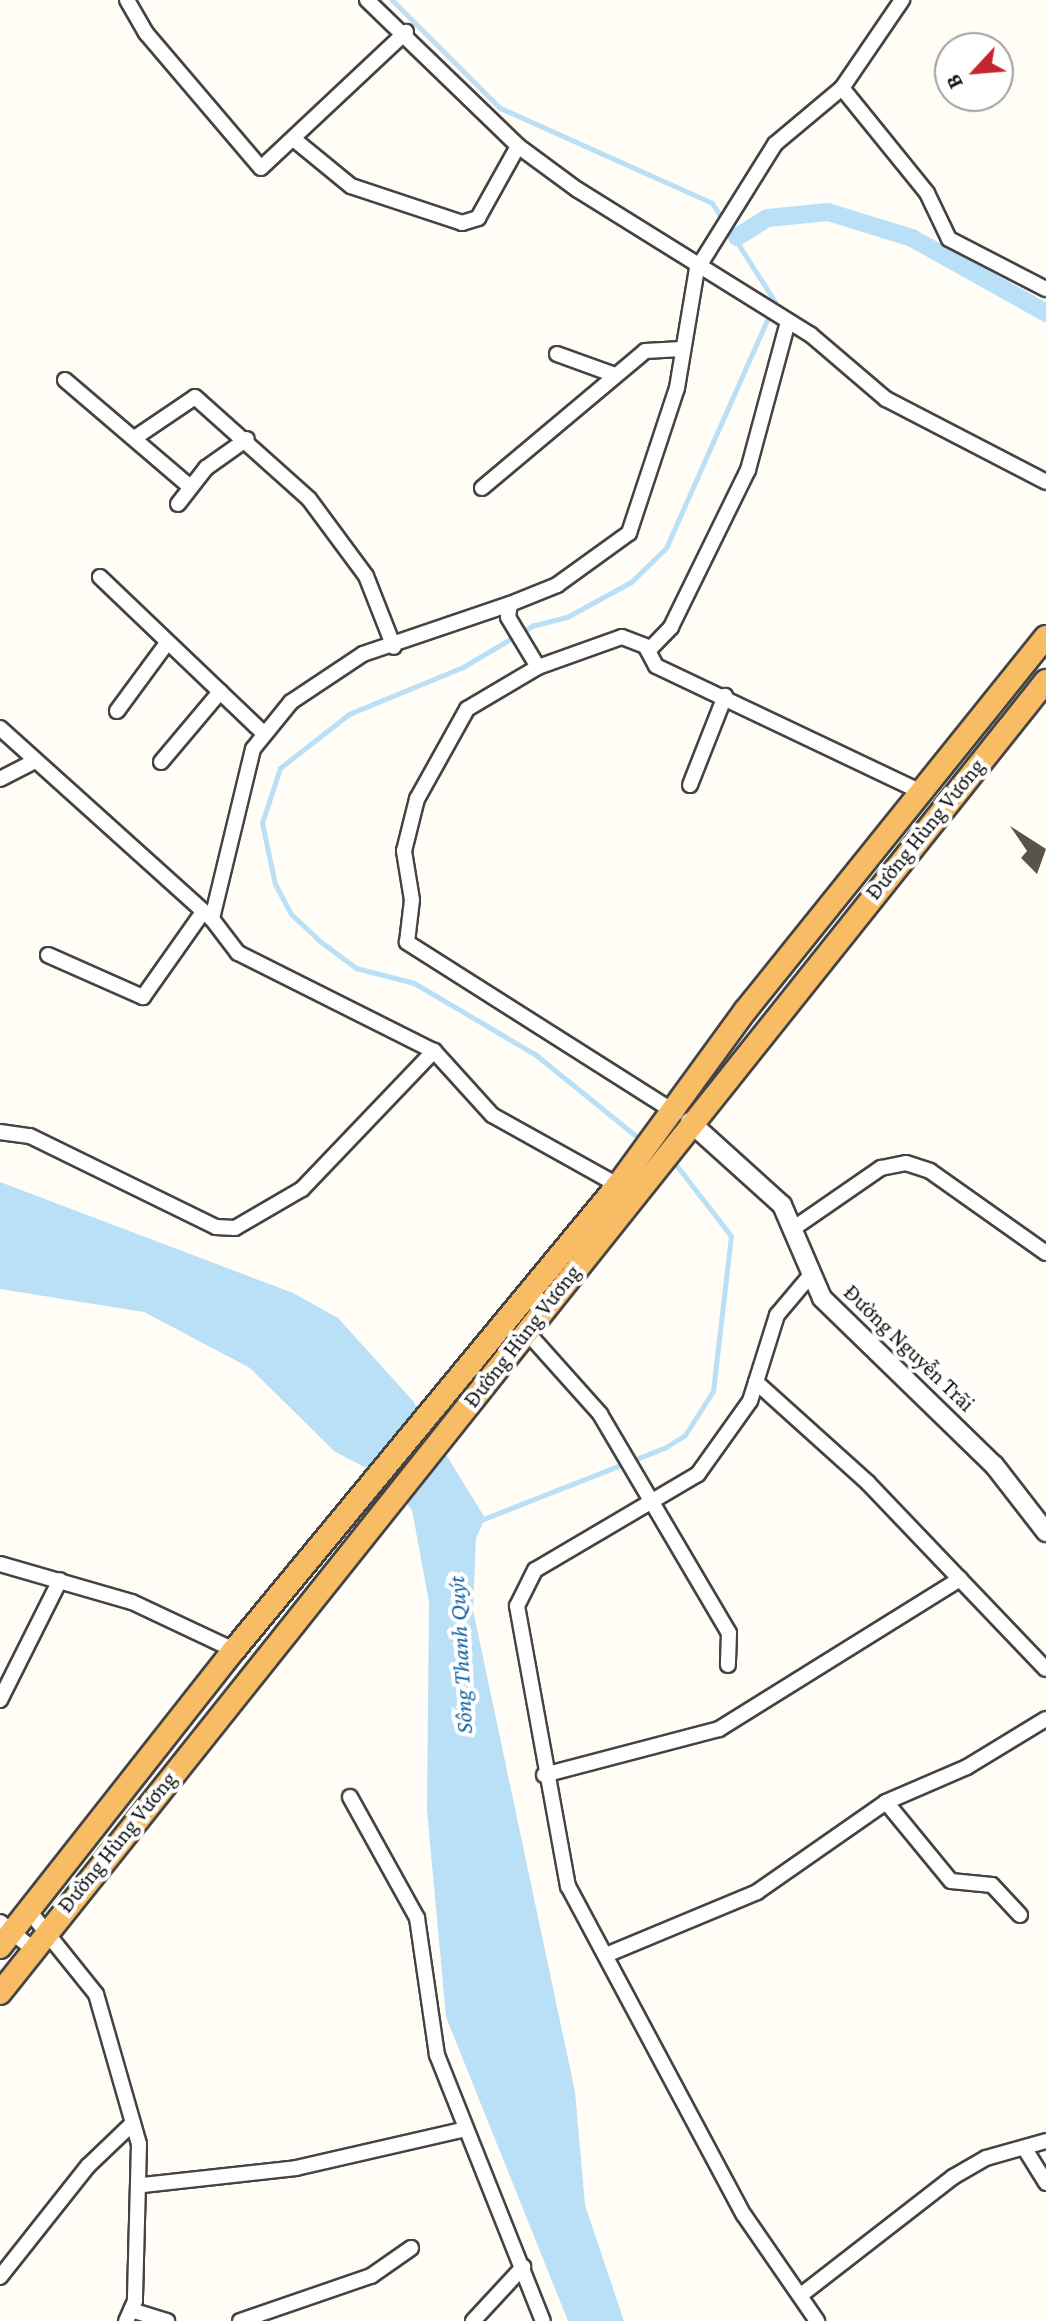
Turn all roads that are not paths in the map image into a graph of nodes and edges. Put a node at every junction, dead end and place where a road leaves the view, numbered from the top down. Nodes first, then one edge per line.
1 (127, 0) edge
2 (367, 0) edge
3 (902, 0) edge
4 (406, 32) junction
5 (842, 88) junction
6 (296, 141) junction
7 (518, 146) junction
8 (697, 269) junction
9 (1046, 289) edge
10 (788, 322) junction
11 (682, 349) junction
12 (557, 354) dead end
13 (615, 375) junction
14 (65, 380) dead end
15 (136, 437) junction
16 (247, 439) junction
17 (1046, 482) edge
18 (189, 486) junction
19 (482, 488) dead end
20 (178, 504) dead end
21 (100, 577) dead end
22 (510, 604) junction
23 (1046, 637) edge
24 (167, 643) junction
25 (394, 647) junction
26 (647, 649) junction
27 (538, 667) junction
28 (1046, 681) edge
29 (220, 692) junction
30 (725, 696) junction
31 (117, 711) dead end
32 (0, 728) edge
33 (263, 733) junction
34 (161, 762) dead end
35 (31, 763) junction
36 (0, 779) edge
37 (690, 785) dead end
38 (919, 791) junction
39 (207, 916) junction
40 (48, 955) dead end
41 (434, 1051) junction
42 (674, 1118) junction
43 (0, 1132) edge
44 (634, 1175) junction
45 (794, 1228) junction
46 (1046, 1253) edge
47 (809, 1277) junction
48 (525, 1330) junction
49 (756, 1382) junction
50 (648, 1504) junction
51 (1046, 1532) edge
52 (0, 1564) edge
53 (960, 1579) junction
54 (60, 1580) junction
55 (234, 1650) junction
56 (728, 1665) dead end
57 (1046, 1669) edge
58 (0, 1700) edge
59 (1046, 1719) edge
60 (544, 1775) junction
61 (350, 1797) dead end
62 (886, 1802) junction
63 (30, 1912) junction
64 (1020, 1915) dead end
65 (49, 1927) junction
66 (4, 1934) edge
67 (34, 1950) junction
68 (606, 1955) junction
69 (0, 1993) edge
70 (133, 2123) junction
71 (462, 2130) junction
72 (1046, 2141) edge
73 (1025, 2149) junction
74 (1046, 2183) edge
75 (143, 2185) junction
76 (411, 2248) dead end
77 (523, 2267) junction
78 (0, 2277) edge
79 (801, 2295) junction
80 (128, 2315) edge
81 (167, 2321) edge
82 (240, 2321) edge
83 (473, 2321) edge
84 (543, 2321) edge
85 (817, 2321) edge

1 - 6 street
2 - 4 street
3 - 5 street
4 - 6 street
4 - 7 street
5 - 8 street
5 - 9 street
6 - 7 street
7 - 8 street
8 - 10 street
8 - 11 street
10 - 17 street
10 - 26 street
11 - 13 street
11 - 22 street
12 - 13 street
13 - 19 street
14 - 15 street
15 - 16 street
15 - 18 street
16 - 18 street
16 - 25 street
18 - 20 street
21 - 24 street
22 - 25 street
22 - 27 street
23 - 38 highway, Đường Hùng Vương
24 - 29 street
24 - 31 street
25 - 33 street
26 - 27 street
26 - 30 street
27 - 42 street
28 - 42 highway, Đường Hùng Vương
29 - 33 street
29 - 34 street
30 - 37 street
30 - 38 street
32 - 35 street
33 - 39 street
35 - 36 street
35 - 39 street
38 - 42 highway, Đường Hùng Vương
39 - 40 street
39 - 41 street
41 - 43 street
41 - 44 street
42 - 44 highway, Đường Hùng Vương
42 - 45 street, Đường Nguyễn Trãi
44 - 48 highway, Đường Hùng Vương
44 - 55 highway, Đường Hùng Vương
45 - 46 street
45 - 47 street, Đường Nguyễn Trãi
47 - 49 street
47 - 51 street, Đường Nguyễn Trãi
48 - 50 street
48 - 65 highway, Đường Hùng Vương
49 - 50 street
49 - 53 street
50 - 56 street
50 - 60 street
52 - 54 street
53 - 57 street
53 - 60 street
54 - 55 street
54 - 58 street
55 - 63 highway, Đường Hùng Vương
59 - 62 street
60 - 68 street
61 - 71 street
62 - 64 street
62 - 68 street
63 - 65 street
63 - 66 highway, Đường Hùng Vương
65 - 67 highway, Đường Hùng Vương
65 - 70 street
66 - 67 street
67 - 69 highway, Đường Hùng Vương
68 - 79 street
70 - 75 street
70 - 78 street
71 - 75 street
71 - 77 street
72 - 73 street
73 - 74 street
73 - 79 street
75 - 80 street
76 - 82 street
77 - 83 street
77 - 84 street
79 - 85 street
80 - 81 street

